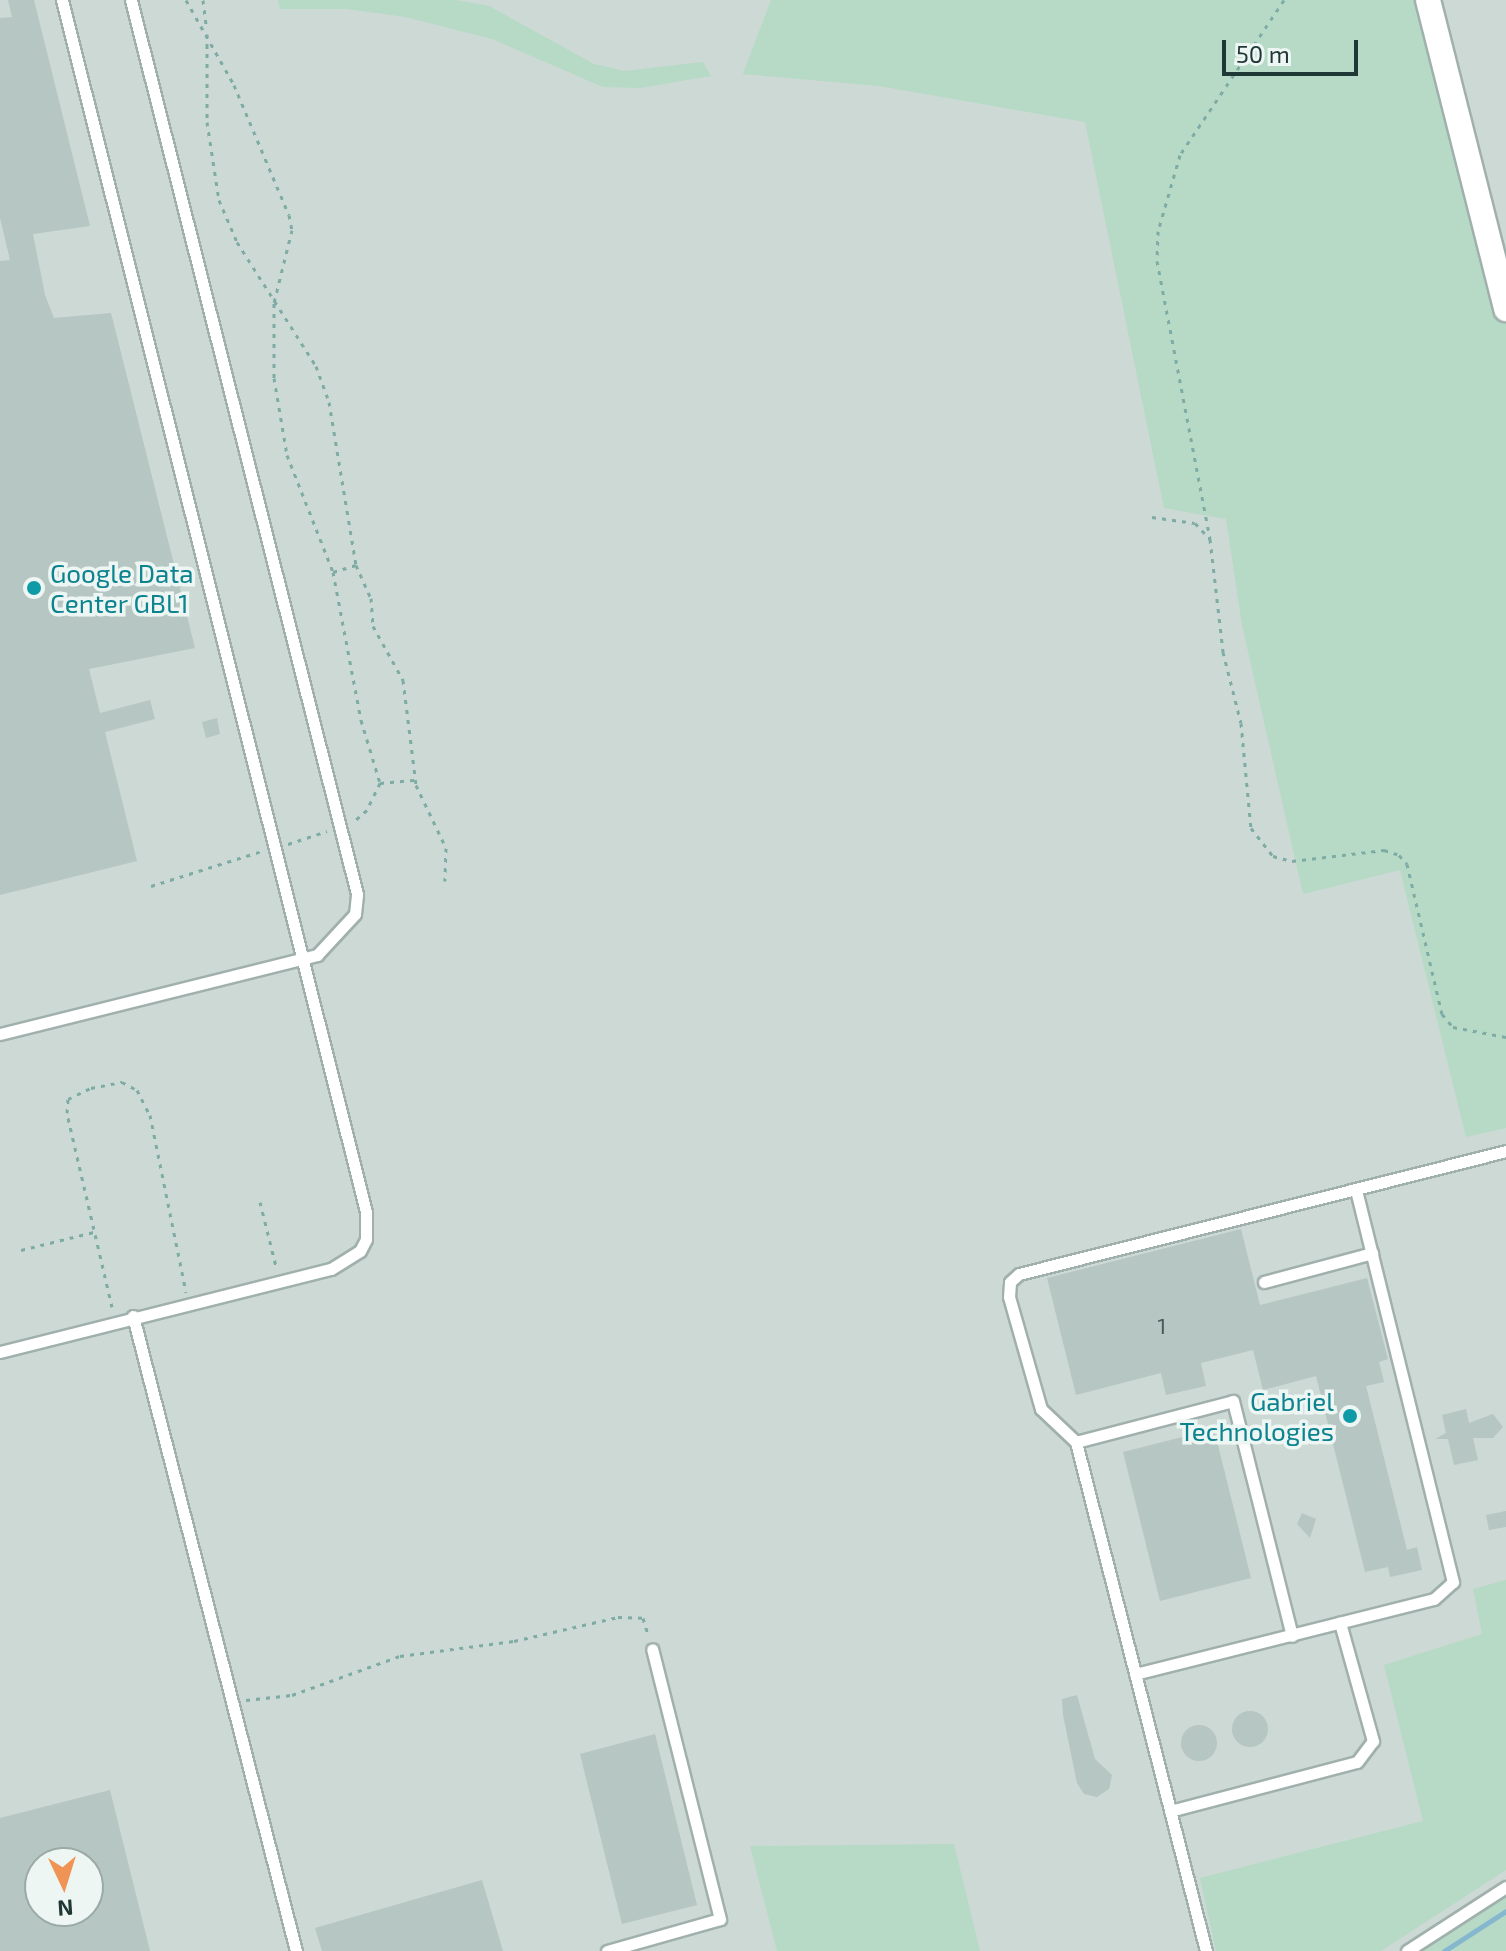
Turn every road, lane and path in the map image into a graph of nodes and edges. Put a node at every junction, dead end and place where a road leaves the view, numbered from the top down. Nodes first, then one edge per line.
1 (62, 0) edge
2 (131, 0) edge
3 (186, 0) edge
4 (203, 0) edge
5 (1284, 0) edge
6 (1432, 3) edge
7 (206, 30) junction
8 (275, 298) junction
9 (1506, 309) edge
10 (1152, 517) dead end
11 (1210, 539) junction
12 (356, 565) junction
13 (333, 572) junction
14 (416, 780) junction
15 (380, 783) junction
16 (340, 827) junction
17 (274, 848) junction
18 (445, 881) dead end
19 (151, 886) dead end
20 (302, 959) junction
21 (0, 1034) edge
22 (1506, 1037) edge
23 (1506, 1151) edge
24 (1356, 1190) junction
25 (260, 1202) dead end
26 (94, 1232) junction
27 (21, 1250) dead end
28 (1372, 1253) junction
29 (280, 1282) junction
30 (1264, 1282) dead end
31 (188, 1303) junction
32 (133, 1316) junction
33 (115, 1321) junction
34 (0, 1352) edge
35 (1076, 1442) junction
36 (1340, 1623) junction
37 (1292, 1636) junction
38 (652, 1649) joint
39 (1135, 1674) junction
40 (231, 1699) junction
41 (1170, 1811) junction
42 (1506, 1887) edge
43 (296, 1951) edge
44 (607, 1951) edge
45 (1206, 1951) edge
46 (1407, 1951) edge

1 - 17 lane
2 - 16 lane
3 - 7 path
4 - 7 path
5 - 11 path
6 - 9 street
7 - 8 path
7 - 8 path
8 - 12 path
8 - 13 path
10 - 11 path
11 - 22 path
12 - 13 path
12 - 14 path
13 - 15 path
14 - 15 path
14 - 18 path
15 - 16 path
16 - 17 path
16 - 20 lane
17 - 19 path
17 - 20 lane
20 - 21 lane
20 - 29 lane
23 - 24 lane
24 - 28 lane
24 - 35 lane
25 - 29 path
26 - 27 path
26 - 31 path
26 - 33 path
28 - 30 lane
28 - 36 lane
29 - 31 lane
31 - 32 lane
32 - 33 lane
32 - 40 lane
33 - 34 lane
35 - 37 lane
35 - 39 lane
36 - 37 lane
36 - 41 lane
37 - 39 lane
38 - 40 path
38 - 44 lane
39 - 41 lane
40 - 43 lane
41 - 45 lane
42 - 46 lane

